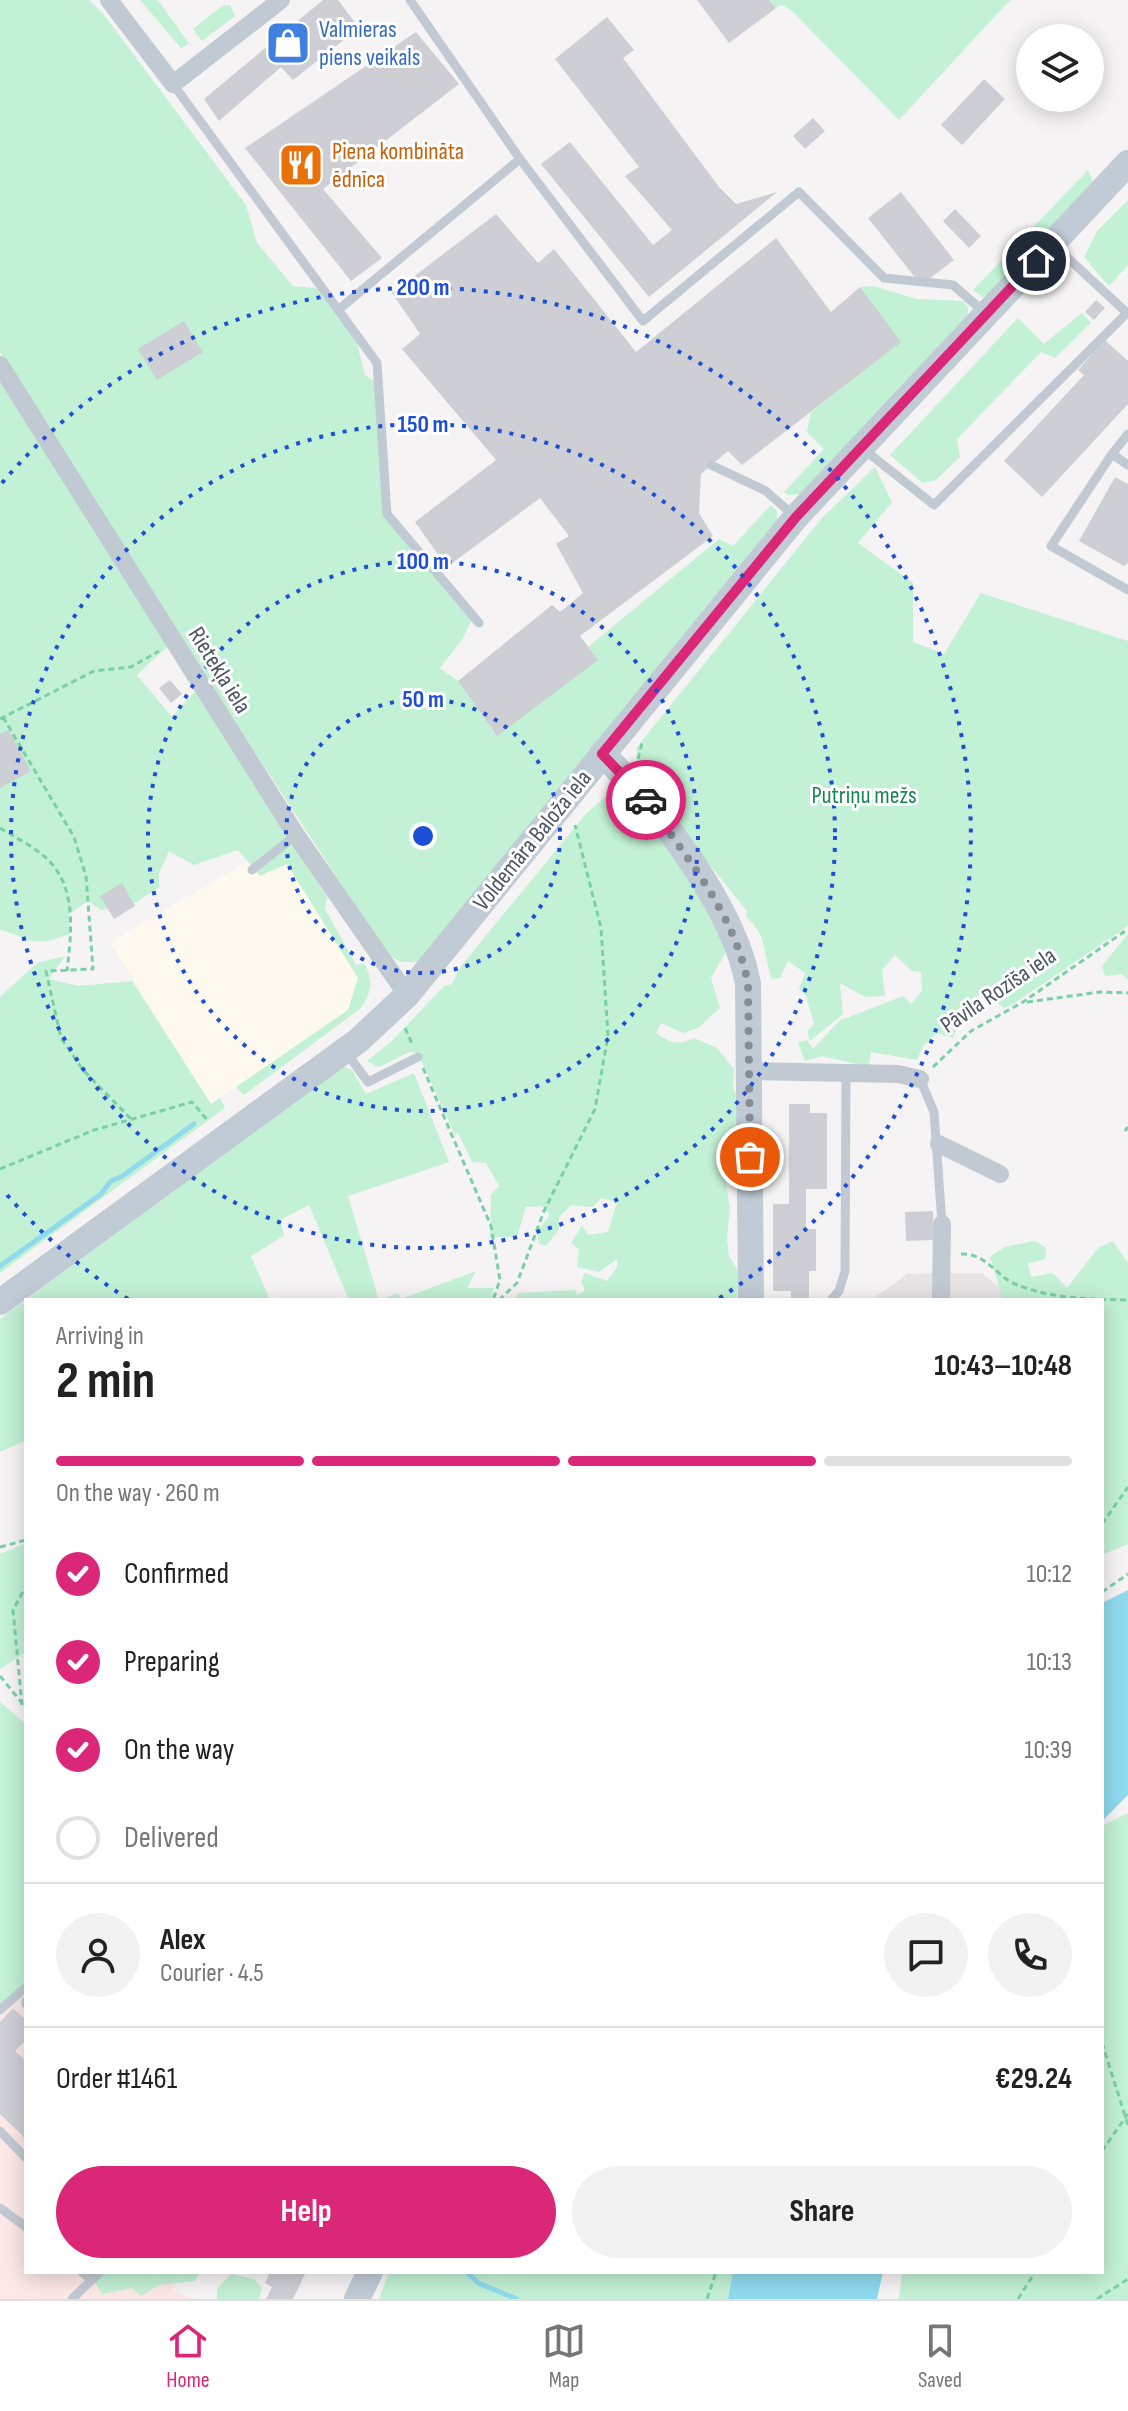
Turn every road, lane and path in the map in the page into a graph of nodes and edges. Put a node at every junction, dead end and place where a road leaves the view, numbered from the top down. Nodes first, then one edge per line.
1 (109, 0) edge
2 (281, 0) edge
3 (410, 0) edge
4 (173, 84) junction
5 (520, 159) junction
6 (1128, 163) edge
7 (1052, 244) junction
8 (338, 310) junction
9 (1128, 313) edge
10 (986, 314) junction
11 (0, 365) edge
12 (1128, 434) edge
13 (862, 447) junction
14 (1112, 454) junction
15 (711, 465) dead end
16 (1128, 465) edge
17 (796, 517) junction
18 (1128, 590) edge
19 (479, 623) dead end
20 (162, 649) dead end
21 (2, 718) edge
22 (602, 754) junction
23 (573, 819) dead end
24 (0, 828) edge
25 (296, 835) junction
26 (252, 870) dead end
27 (1128, 929) edge
28 (67, 971) junction
29 (1128, 993) edge
30 (407, 995) junction
31 (1023, 1002) junction
32 (403, 1025) dead end
33 (344, 1050) junction
34 (418, 1057) junction
35 (749, 1071) junction
36 (846, 1074) junction
37 (920, 1079) junction
38 (131, 1119) junction
39 (211, 1125) dead end
40 (939, 1144) junction
41 (0, 1169) edge
42 (1000, 1174) dead end
43 (942, 1224) joint
44 (942, 1254) junction
45 (494, 1298) edge
46 (501, 1298) edge
47 (751, 1298) edge
48 (833, 1298) edge
49 (941, 1298) edge
50 (1061, 1298) edge
51 (1104, 1299) edge
52 (1128, 1300) edge
53 (0, 1302) edge
54 (1128, 1487) edge
55 (1104, 1521) edge
56 (24, 1541) edge
57 (0, 1547) edge
58 (1128, 1574) edge
59 (24, 1590) edge
60 (1104, 1591) edge
61 (0, 1676) edge
62 (24, 1707) edge
63 (24, 1989) edge
64 (0, 2010) edge
65 (1104, 2049) edge
66 (1127, 2116) edge
67 (1128, 2125) edge
68 (0, 2131) edge
69 (1104, 2148) edge
70 (24, 2156) edge
71 (0, 2208) edge
72 (24, 2226) edge
73 (84, 2274) edge
74 (98, 2274) edge
75 (369, 2274) edge
76 (715, 2274) edge
77 (1034, 2274) edge
78 (1128, 2279) edge
79 (92, 2280) junction
80 (72, 2299) edge
81 (357, 2299) edge
82 (707, 2299) edge
83 (1018, 2299) edge
84 (1097, 2299) edge

1 - 4 street
2 - 4 street
3 - 5 lane
4 - 8 lane
5 - 8 lane
5 - 10 lane
6 - 7 main road, Voldemāra Baloža iela
7 - 9 lane
7 - 10 main road, Voldemāra Baloža iela
8 - 19 lane
9 - 13 lane
10 - 13 main road, Voldemāra Baloža iela
11 - 25 street, Rietekļa iela
12 - 14 lane
13 - 17 main road, Voldemāra Baloža iela
14 - 16 lane
14 - 18 lane
15 - 17 lane
17 - 22 main road, Voldemāra Baloža iela
20 - 21 path
21 - 28 path
22 - 30 main road, Voldemāra Baloža iela
22 - 35 main road
23 - 46 path
24 - 28 path
25 - 26 lane
25 - 30 street, Rietekļa iela
27 - 31 path, Pāvila Rozīša iela
28 - 38 path
29 - 31 path
30 - 33 main road, Voldemāra Baloža iela
31 - 37 path, Pāvila Rozīša iela
32 - 34 path
33 - 34 lane
33 - 53 main road, Voldemāra Baloža iela
34 - 45 path
35 - 36 street
35 - 47 main road
36 - 37 street
36 - 48 lane
37 - 40 lane
38 - 39 path
38 - 41 path
40 - 42 street
40 - 43 lane
43 - 44 street
44 - 49 street
44 - 50 path
51 - 52 path
54 - 55 path
56 - 57 path
58 - 60 path
59 - 62 path
61 - 62 path
63 - 64 lane
65 - 66 path
66 - 67 path
66 - 69 path
68 - 70 lane
71 - 72 lane
73 - 79 lane
74 - 79 lane
75 - 81 main road
76 - 82 path
77 - 83 path
78 - 84 path
79 - 80 lane

